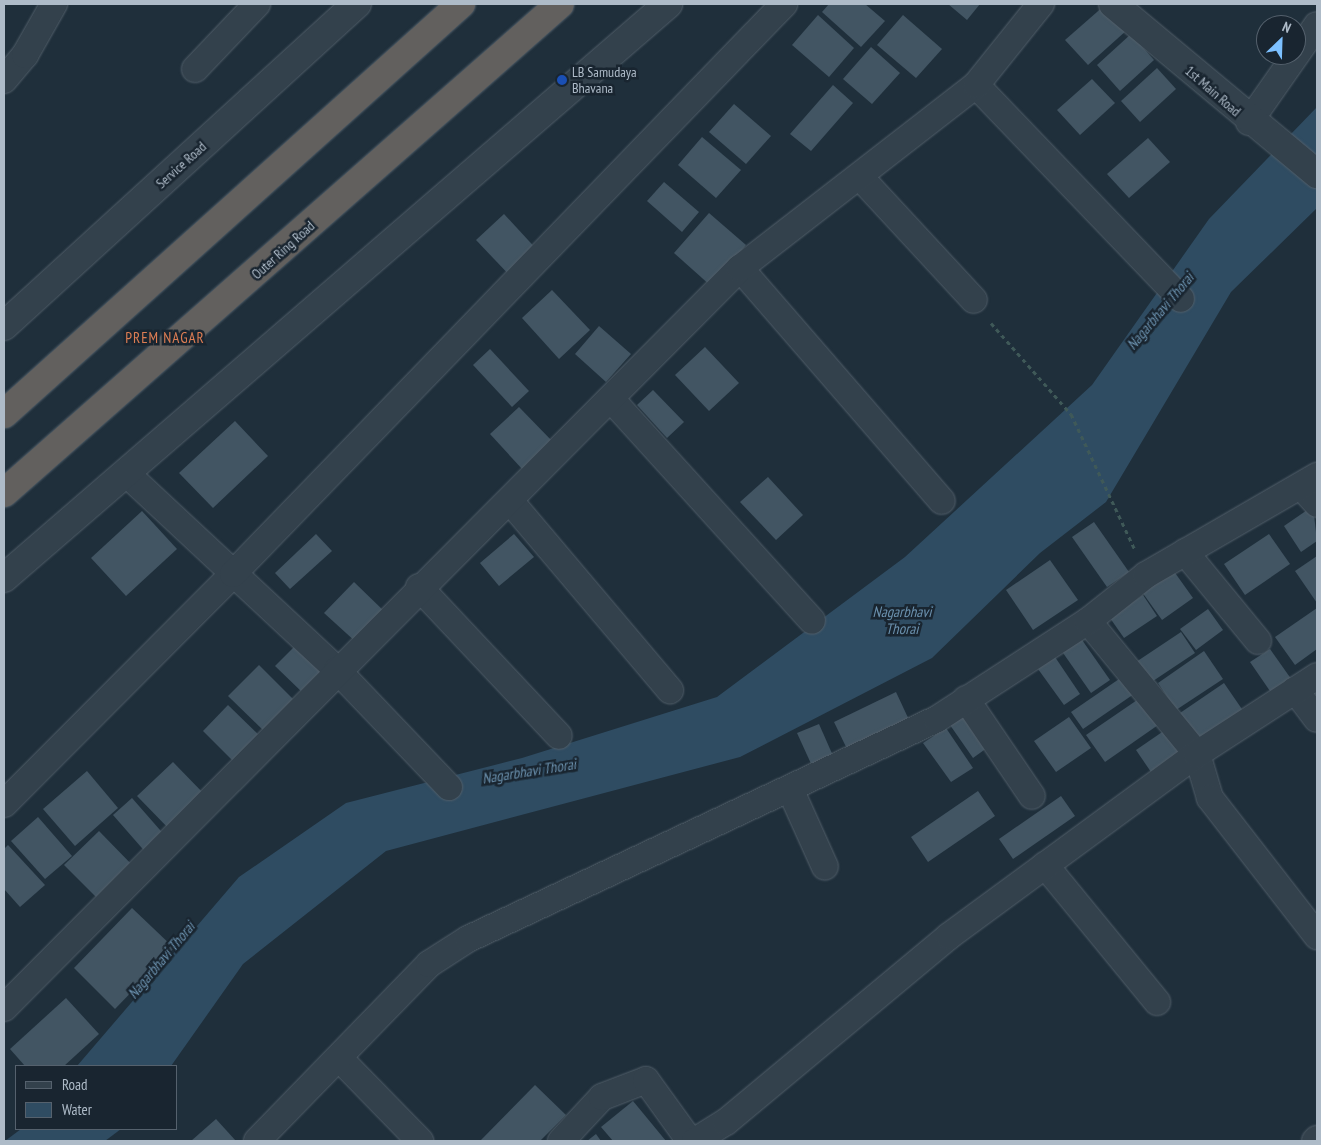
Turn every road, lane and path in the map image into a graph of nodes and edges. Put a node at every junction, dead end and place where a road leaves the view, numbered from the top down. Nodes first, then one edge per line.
1 (54, 4) edge
2 (258, 4) edge
3 (357, 4) edge
4 (461, 4) edge
5 (560, 4) edge
6 (668, 4) edge
7 (784, 4) edge
8 (1041, 4) edge
9 (1112, 4) edge
10 (1317, 25) edge
11 (195, 69) dead end
12 (4, 80) edge
13 (976, 85) junction
14 (1249, 122) junction
15 (1317, 174) edge
16 (861, 178) junction
17 (740, 268) junction
18 (1181, 299) dead end
19 (974, 300) joint
20 (4, 326) edge
21 (611, 399) junction
22 (4, 414) edge
23 (128, 475) junction
24 (1312, 488) edge
25 (4, 493) edge
26 (942, 500) dead end
27 (510, 501) junction
28 (1185, 552) junction
29 (233, 574) junction
30 (1146, 575) junction
31 (4, 578) edge
32 (419, 587) junction
33 (812, 620) dead end
34 (1088, 621) junction
35 (1258, 642) dead end
36 (336, 670) junction
37 (1317, 676) edge
38 (670, 690) dead end
39 (1295, 690) junction
40 (966, 700) junction
41 (1317, 718) edge
42 (558, 736) dead end
43 (1197, 754) junction
44 (450, 786) dead end
45 (790, 789) junction
46 (1032, 796) dead end
47 (4, 804) edge
48 (1044, 865) junction
49 (825, 867) dead end
50 (1317, 936) edge
51 (1157, 1002) dead end
52 (4, 1008) edge
53 (340, 1059) junction
54 (257, 1141) edge
55 (420, 1141) edge
56 (562, 1141) edge
57 (690, 1141) edge
58 (696, 1141) edge

1 - 12 street
2 - 11 street
3 - 20 street, Service Road
4 - 22 highway
5 - 25 highway, Outer Ring Road
6 - 23 street
7 - 29 street
8 - 13 street
9 - 14 street, 1st Main Road
10 - 14 street
13 - 16 street
13 - 18 street
14 - 15 street, 1st Main Road
16 - 17 street
16 - 19 street
17 - 21 street
17 - 26 street
19 - 30 path
21 - 27 street
21 - 33 street
23 - 29 street
23 - 31 street
24 - 28 street
27 - 32 street
27 - 38 street
28 - 30 street
28 - 35 street
29 - 36 street
29 - 47 street
30 - 34 street
32 - 36 street
32 - 42 street
34 - 40 street
34 - 43 street
36 - 44 street
36 - 52 street
37 - 39 street
39 - 41 street
39 - 43 street
40 - 45 street
40 - 46 street
43 - 48 street
43 - 50 street
45 - 49 street
45 - 53 street
48 - 51 street
48 - 58 street
53 - 54 street
53 - 55 street
56 - 57 street

